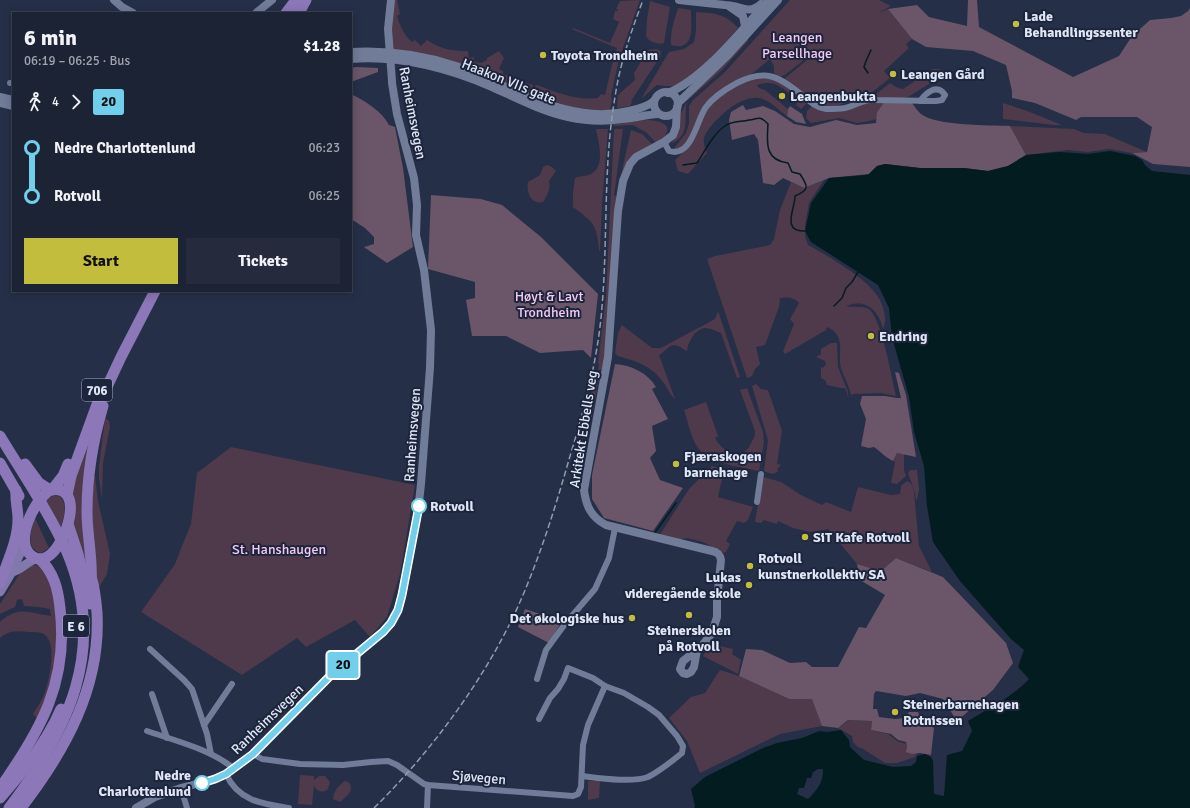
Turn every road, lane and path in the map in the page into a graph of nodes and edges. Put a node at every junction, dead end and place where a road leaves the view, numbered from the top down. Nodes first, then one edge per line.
1 (114, 0) edge
2 (272, 0) edge
3 (297, 0) edge
4 (306, 0) edge
5 (391, 0) edge
6 (679, 0) edge
7 (778, 0) edge
8 (767, 2) edge
9 (725, 5) junction
10 (131, 12) edge
11 (258, 12) edge
12 (287, 12) edge
13 (291, 12) edge
14 (300, 12) edge
15 (745, 26) junction
16 (352, 52) edge
17 (352, 58) edge
18 (668, 93) junction
19 (0, 97) edge
20 (12, 100) edge
21 (654, 101) junction
22 (920, 101) dead end
23 (0, 103) edge
24 (678, 105) junction
25 (12, 106) edge
26 (662, 115) junction
27 (672, 135) junction
28 (664, 142) junction
29 (146, 292) edge
30 (154, 292) edge
31 (106, 389) junction
32 (0, 427) edge
33 (0, 436) edge
34 (0, 450) edge
35 (0, 463) edge
36 (761, 474) dead end
37 (16, 490) junction
38 (48, 492) junction
39 (67, 495) junction
40 (757, 502) dead end
41 (68, 524) junction
42 (615, 528) junction
43 (26, 537) junction
44 (38, 559) junction
45 (12, 572) junction
46 (91, 577) junction
47 (0, 583) edge
48 (0, 592) edge
49 (89, 598) junction
50 (150, 648) dead end
51 (697, 650) dead end
52 (537, 679) dead end
53 (232, 684) dead end
54 (605, 686) junction
55 (152, 694) dead end
56 (539, 719) dead end
57 (204, 725) junction
58 (147, 731) dead end
59 (57, 736) junction
60 (167, 738) junction
61 (211, 754) junction
62 (253, 754) junction
63 (234, 768) junction
64 (226, 774) junction
65 (582, 776) junction
66 (428, 785) junction
67 (0, 788) edge
68 (181, 788) junction
69 (0, 798) edge
70 (8, 808) edge
71 (21, 808) edge
72 (136, 808) edge
73 (187, 808) edge
74 (289, 808) edge
75 (427, 808) edge

1 - 10 street
2 - 11 street
3 - 12 highway
3 - 13 highway
4 - 14 highway
5 - 62 street, Ranheimsvegen
6 - 9 street
7 - 24 street
8 - 9 street
8 - 15 street
9 - 15 street
15 - 18 street
16 - 21 street, Haakon VIIs gate
17 - 26 street, Haakon VIIs gate
18 - 21 street
18 - 24 street
19 - 20 street
21 - 26 street
22 - 28 street
23 - 25 street
24 - 26 street
24 - 27 street
26 - 27 street
27 - 28 street, Arkitekt Ebbells veg
28 - 42 street, Arkitekt Ebbells veg
29 - 38 highway, 706
30 - 31 highway, 706
31 - 39 highway, 706
31 - 46 highway, E 6
32 - 38 highway
33 - 59 highway, E 6
34 - 69 highway, E 6
35 - 37 highway
36 - 40 street
37 - 43 highway
37 - 47 highway
38 - 39 highway
38 - 43 highway, 706
39 - 41 highway, 706
41 - 44 highway, 706
41 - 49 highway, E 6
42 - 51 street, Arkitekt Ebbells veg
42 - 52 street
43 - 44 highway
43 - 45 main road
44 - 45 main road
44 - 67 highway, E 6
45 - 48 main road
46 - 49 highway, E 6
46 - 71 highway, E 6
49 - 59 highway, E 6
50 - 57 street
53 - 57 street
54 - 56 street
54 - 65 street
54 - 65 street
55 - 60 street
57 - 61 street
58 - 60 street
59 - 70 highway, E 6
60 - 61 street
61 - 63 street
62 - 63 street, Ranheimsvegen
62 - 66 street, Sjøvegen
63 - 64 street, Ranheimsvegen
64 - 68 street, Ranheimsvegen
64 - 74 street
65 - 66 street, Sjøvegen
66 - 75 street
68 - 72 street, Ranheimsvegen
68 - 73 street

